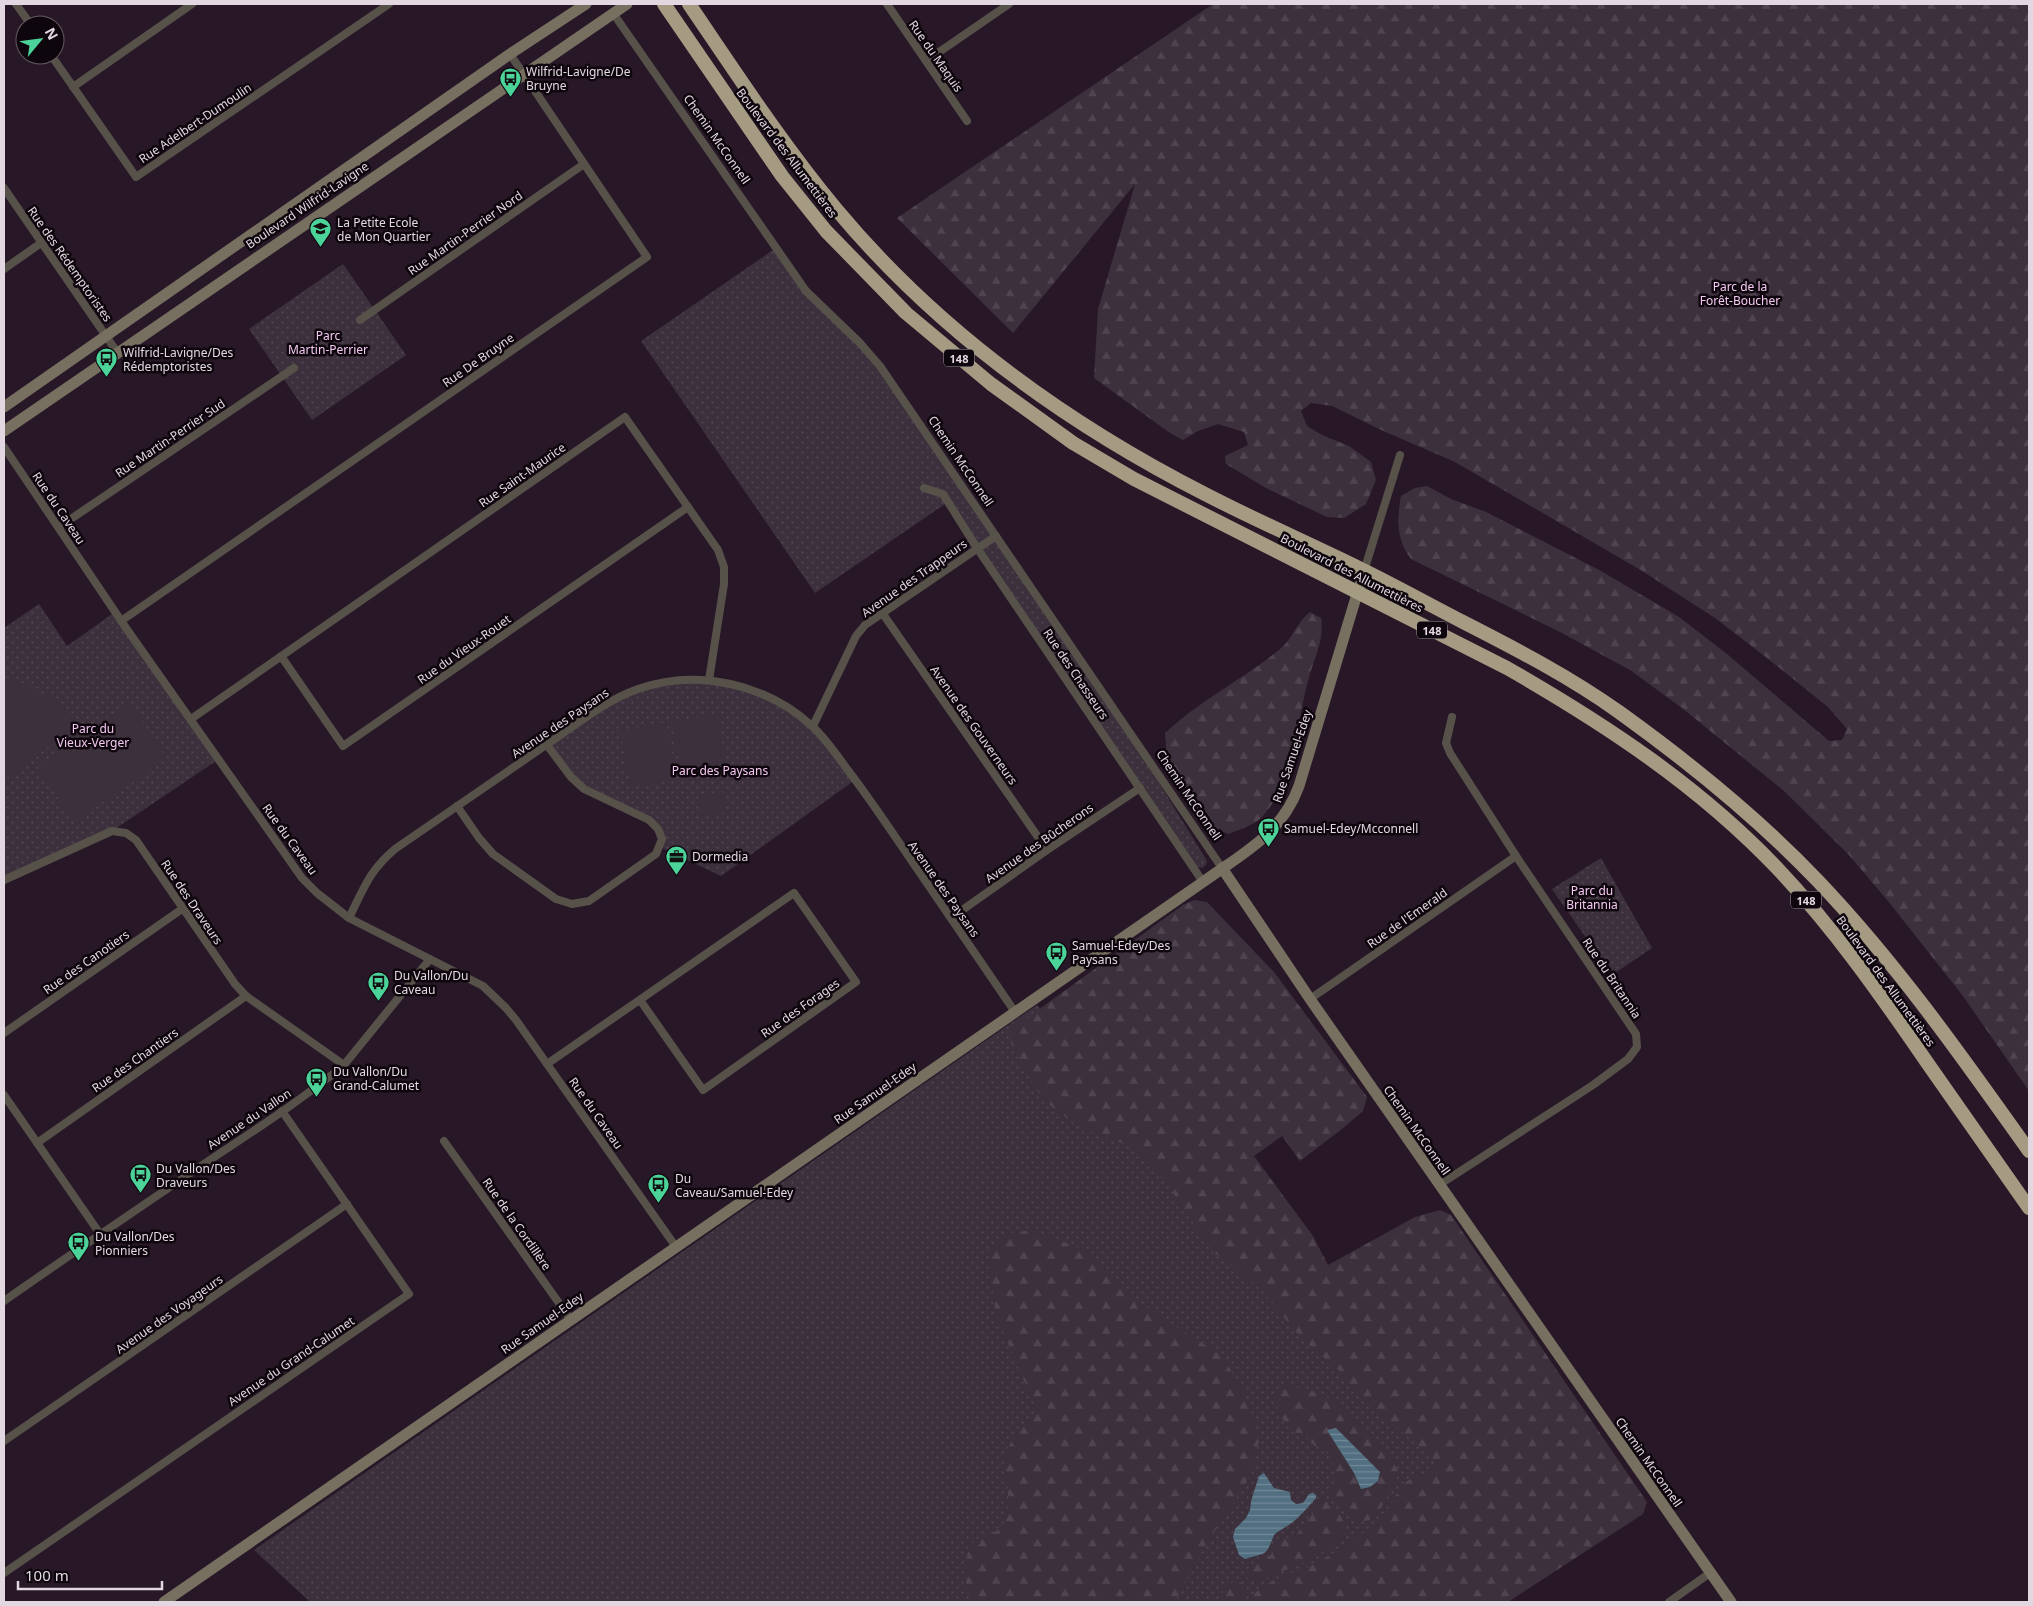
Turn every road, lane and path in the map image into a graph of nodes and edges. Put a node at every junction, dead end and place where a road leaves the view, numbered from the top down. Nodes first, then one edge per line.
1 (16, 4) edge
2 (192, 4) edge
3 (389, 4) edge
4 (586, 4) edge
5 (627, 4) edge
6 (664, 4) edge
7 (689, 4) edge
8 (886, 4) edge
9 (1009, 4) edge
10 (613, 13) junction
11 (24, 15) edge
12 (510, 54) junction
13 (926, 61) junction
14 (58, 65) edge
15 (523, 74) junction
16 (74, 87) junction
17 (967, 120) dead end
18 (584, 164) junction
19 (4, 188) edge
20 (41, 243) junction
21 (4, 269) edge
22 (360, 320) dead end
23 (106, 336) junction
24 (117, 352) junction
25 (294, 368) dead end
26 (4, 406) edge
27 (4, 431) edge
28 (4, 447) edge
29 (1400, 455) dead end
30 (924, 488) dead end
31 (688, 507) junction
32 (59, 527) junction
33 (996, 536) junction
34 (977, 548) junction
35 (1364, 571) junction
36 (1358, 592) junction
37 (883, 614) junction
38 (122, 621) junction
39 (281, 656) junction
40 (709, 680) junction
41 (1452, 717) dead end
42 (191, 719) junction
43 (812, 726) junction
44 (546, 745) junction
45 (1140, 788) junction
46 (457, 806) junction
47 (1047, 850) junction
48 (1516, 856) junction
49 (1222, 868) junction
50 (4, 880) edge
51 (1203, 882) junction
52 (182, 909) junction
53 (349, 918) junction
54 (951, 918) junction
55 (430, 959) junction
56 (246, 996) junction
57 (1310, 999) junction
58 (640, 1000) junction
59 (1015, 1012) junction
60 (4, 1033) edge
61 (546, 1064) junction
62 (344, 1065) junction
63 (4, 1095) edge
64 (282, 1111) junction
65 (444, 1140) dead end
66 (37, 1143) junction
67 (2029, 1151) edge
68 (1439, 1185) junction
69 (347, 1204) junction
70 (2029, 1208) edge
71 (100, 1234) junction
72 (676, 1247) junction
73 (4, 1289) edge
74 (7, 1299) edge
75 (571, 1320) junction
76 (4, 1440) edge
77 (4, 1573) edge
78 (1710, 1573) junction
79 (164, 1602) edge
80 (1669, 1602) edge
81 (1731, 1602) edge

1 - 11 street
2 - 16 street
3 - 16 street, Rue Adelbert-Dumoulin
4 - 12 street, Boulevard Wilfrid-Lavigne
5 - 10 street, Boulevard Wilfrid-Lavigne
6 - 36 highway, Boulevard des Allumettières / 148
7 - 35 highway, Boulevard des Allumettières / 148
8 - 13 street, Rue du Maquis
9 - 13 street
10 - 15 street, Boulevard Wilfrid-Lavigne
10 - 33 street, Chemin McConnell
12 - 15 street, Rue De Bruyne
12 - 23 street, Boulevard Wilfrid-Lavigne
13 - 17 street, Rue du Maquis
14 - 16 street, Rue Adelbert-Dumoulin
15 - 18 street, Rue De Bruyne
15 - 24 street, Boulevard Wilfrid-Lavigne
18 - 22 street, Rue Martin-Perrier Nord
18 - 38 street, Rue De Bruyne
19 - 20 street, Rue des Rédemptoristes
20 - 21 street
20 - 23 street, Rue des Rédemptoristes
23 - 24 street, Rue des Rédemptoristes
23 - 26 street, Boulevard Wilfrid-Lavigne
24 - 27 street, Boulevard Wilfrid-Lavigne
25 - 32 street, Rue Martin-Perrier Sud
28 - 32 street, Rue du Caveau
29 - 35 street, Rue Samuel-Edey
30 - 34 street, Rue des Chasseurs
31 - 39 street, Rue Saint-Maurice
31 - 39 street, Rue du Vieux-Rouet
31 - 40 street, Rue Saint-Maurice
32 - 38 street, Rue du Caveau
33 - 34 street, Avenue des Trappeurs
33 - 49 street, Chemin McConnell
34 - 37 street, Avenue des Trappeurs
34 - 45 street, Rue des Chasseurs
35 - 36 street, Rue Samuel-Edey
35 - 67 highway, Boulevard des Allumettières / 148
36 - 49 street, Rue Samuel-Edey
36 - 70 highway, Boulevard des Allumettières / 148
37 - 43 street, Avenue des Trappeurs
37 - 47 street, Avenue des Gouverneurs
38 - 42 street, Rue du Caveau
39 - 42 street, Rue Saint-Maurice
40 - 43 street, Avenue des Paysans
40 - 44 street, Avenue des Paysans
41 - 48 street, Rue du Britannia
42 - 53 street, Rue du Caveau
43 - 54 street, Avenue des Paysans
44 - 46 street, Avenue des Paysans
44 - 46 street
45 - 47 street, Avenue des Bûcherons
45 - 51 street, Rue des Chasseurs
46 - 53 street, Avenue des Paysans
47 - 54 street, Avenue des Bûcherons
48 - 57 street, Rue de l'Emerald
48 - 68 street, Rue du Britannia
49 - 51 street, Rue Samuel-Edey
49 - 57 street, Chemin McConnell
50 - 52 street, Rue des Draveurs
51 - 59 street, Rue Samuel-Edey
52 - 56 street, Rue des Draveurs
52 - 60 street, Rue des Canotiers
53 - 55 street, Rue du Caveau
54 - 59 street, Avenue des Paysans
55 - 61 street, Rue du Caveau
55 - 62 street, Avenue du Vallon
56 - 62 street, Rue des Draveurs
56 - 66 street, Rue des Chantiers
57 - 68 street, Chemin McConnell
58 - 58 street, Rue des Forages
58 - 61 street, Rue des Forages
59 - 72 street, Rue Samuel-Edey
61 - 72 street, Rue du Caveau
62 - 64 street, Avenue du Vallon
63 - 66 street
64 - 69 street, Avenue du Grand-Calumet
64 - 71 street, Avenue du Vallon
65 - 75 street, Rue de la Cordillère
66 - 71 street
68 - 78 street, Chemin McConnell
69 - 76 street, Avenue des Voyageurs
69 - 77 street, Avenue du Grand-Calumet
71 - 74 street, Avenue du Vallon
72 - 75 street, Rue Samuel-Edey
73 - 74 street
75 - 79 street, Rue Samuel-Edey
78 - 80 street
78 - 81 street, Chemin McConnell

